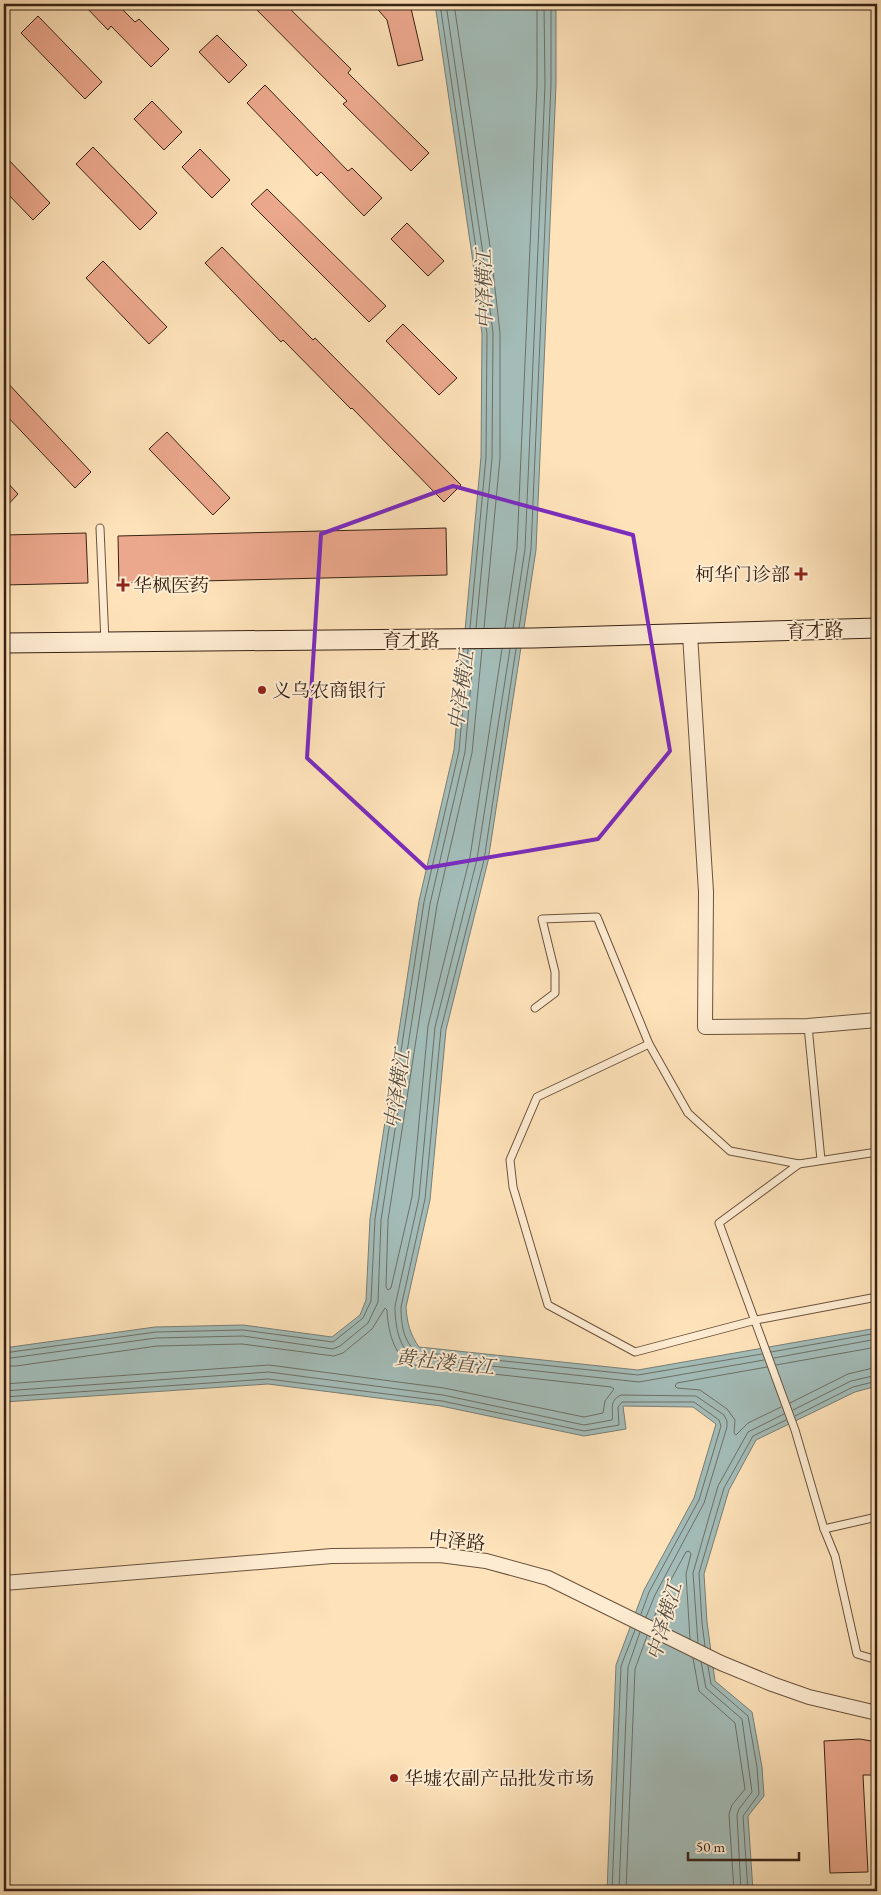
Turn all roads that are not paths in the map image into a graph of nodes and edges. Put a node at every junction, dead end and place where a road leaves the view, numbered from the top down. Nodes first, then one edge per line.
1 (100, 528) dead end
2 (877, 628) edge
3 (690, 634) junction
4 (105, 642) junction
5 (4, 643) edge
6 (535, 1008) dead end
7 (877, 1020) edge
8 (808, 1026) junction
9 (649, 1044) junction
10 (877, 1152) edge
11 (821, 1160) junction
12 (799, 1164) junction
13 (877, 1297) edge
14 (756, 1320) junction
15 (877, 1517) edge
16 (824, 1529) junction
17 (4, 1583) edge
18 (877, 1660) edge
19 (877, 1713) edge

1 - 4 lane
2 - 3 street, 育才路
3 - 4 street, 育才路
3 - 8 street
4 - 5 street, 育才路
6 - 9 lane
7 - 8 street
8 - 11 lane
9 - 12 lane
9 - 14 lane
10 - 11 lane
11 - 12 lane
12 - 14 lane
13 - 14 lane
14 - 16 lane
15 - 16 lane
16 - 18 lane
17 - 19 street, 中泽路

